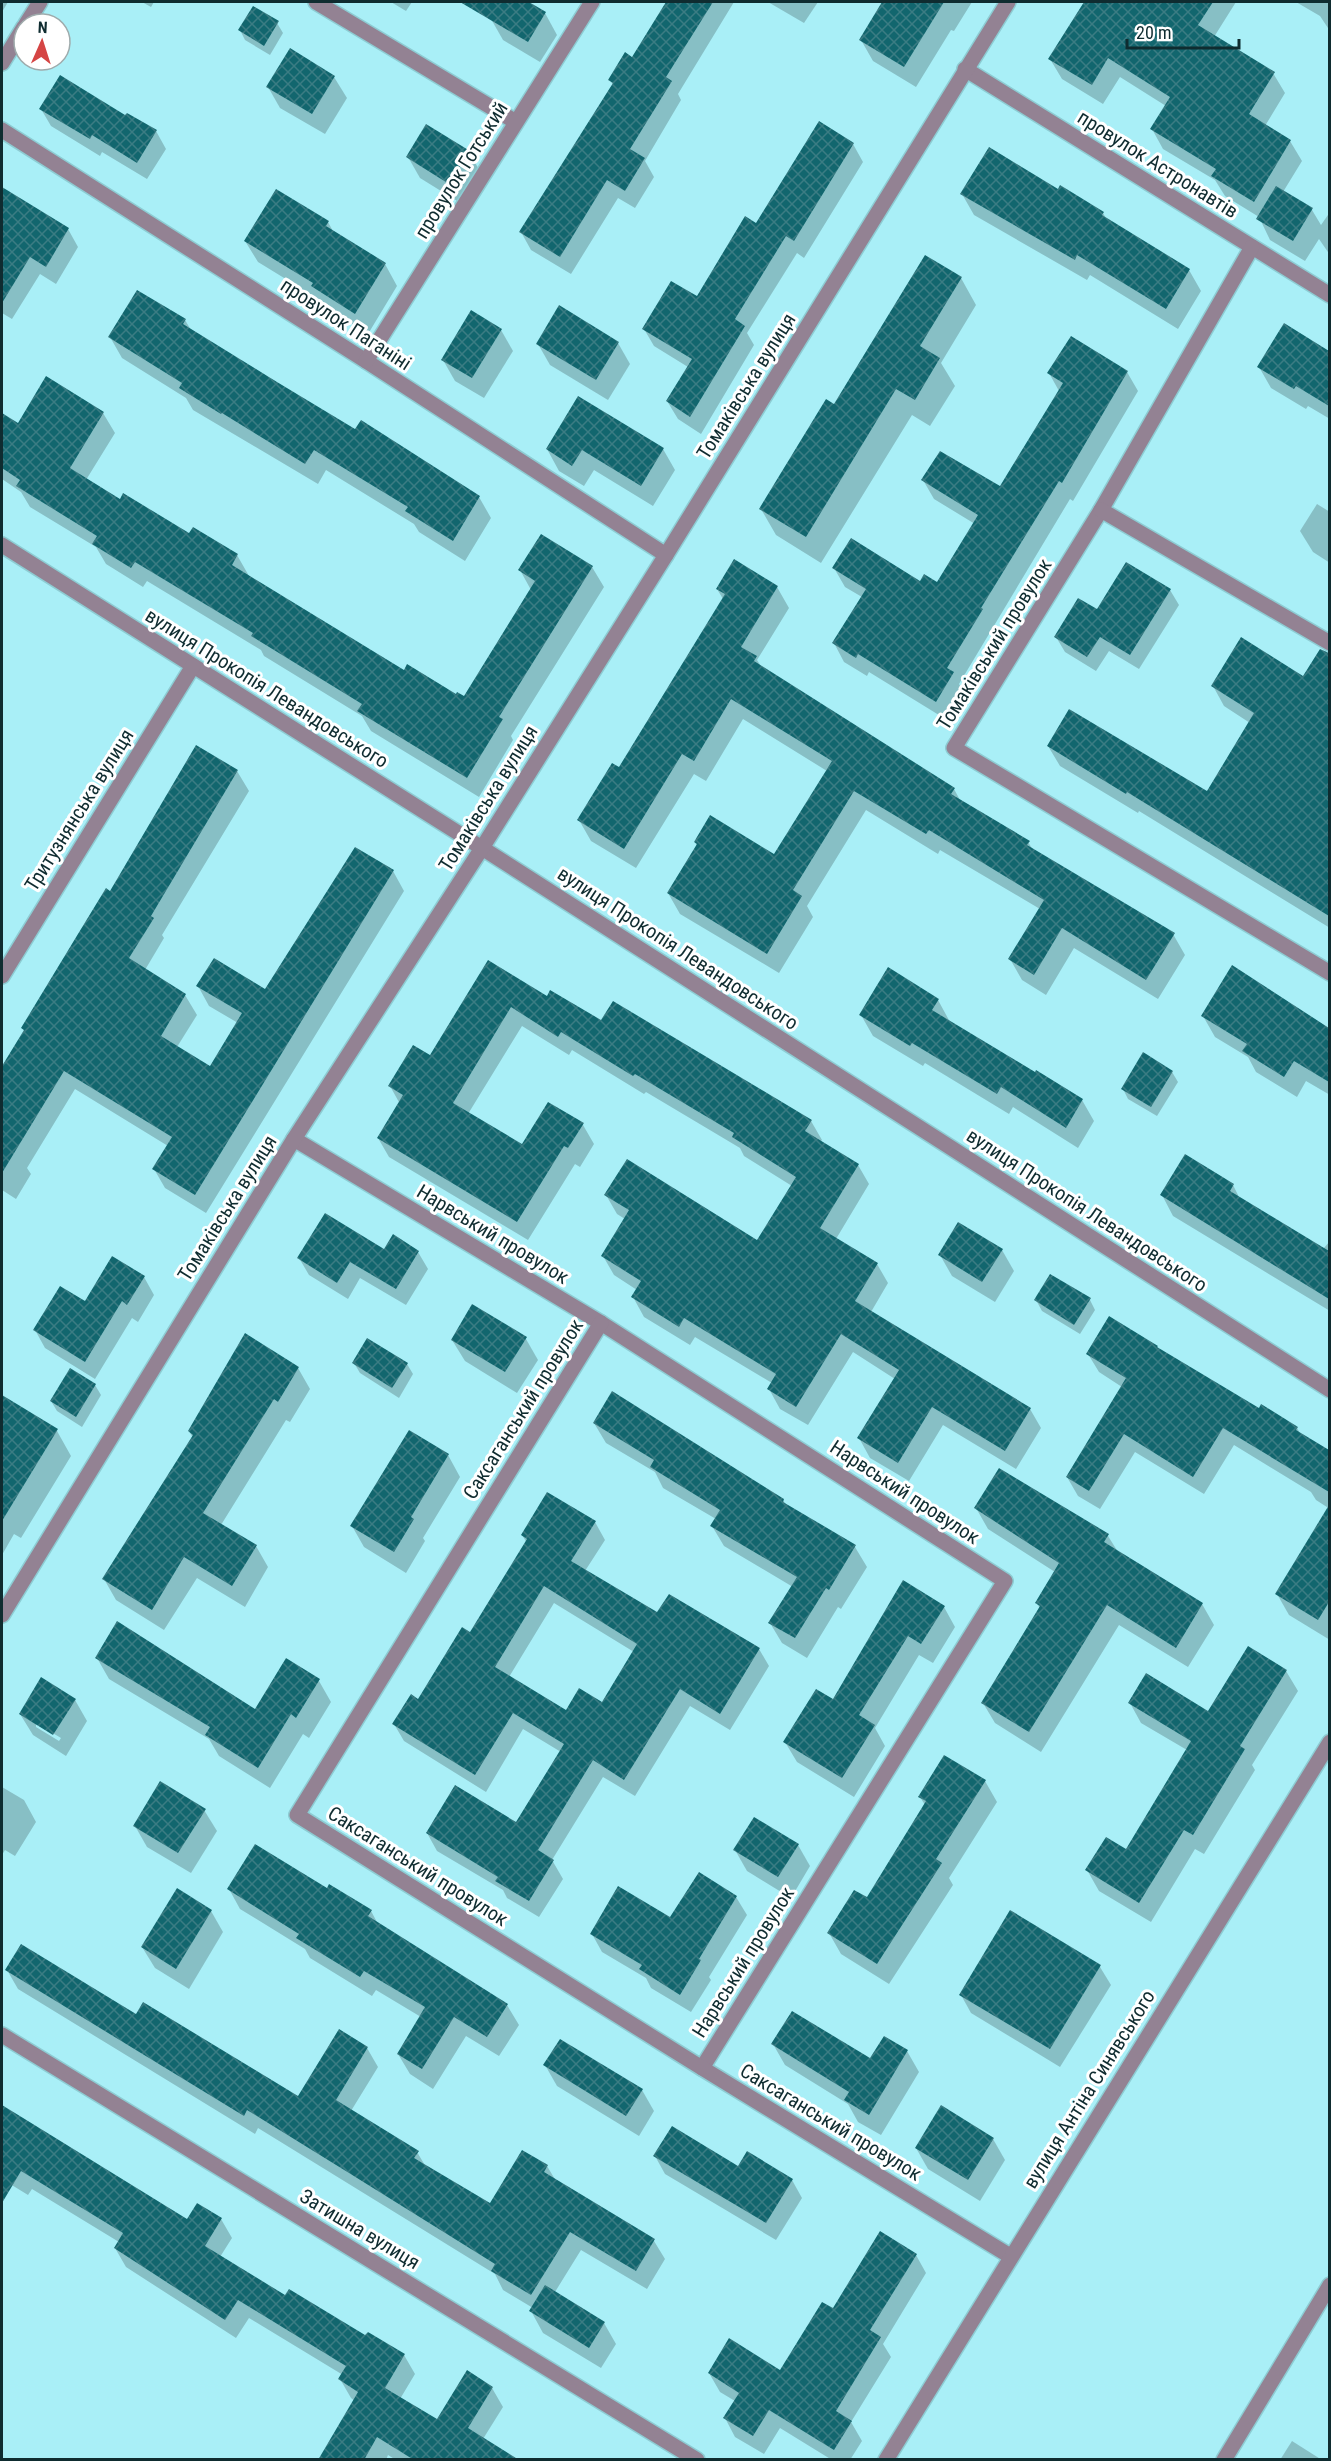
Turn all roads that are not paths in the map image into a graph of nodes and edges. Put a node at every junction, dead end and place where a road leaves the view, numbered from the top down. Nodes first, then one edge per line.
1 (316, 2) edge
2 (592, 2) edge
3 (1008, 2) edge
4 (12, 47) edge
5 (2, 63) edge
6 (965, 69) junction
7 (516, 122) junction
8 (2, 130) edge
9 (1252, 247) junction
10 (1329, 295) edge
11 (366, 361) junction
12 (1101, 510) junction
13 (2, 545) edge
14 (666, 555) junction
15 (1329, 643) edge
16 (193, 666) junction
17 (482, 848) junction
18 (8, 953) edge
19 (1329, 973) edge
20 (2, 976) edge
21 (294, 1139) junction
22 (601, 1323) junction
23 (1329, 1390) edge
24 (2, 1615) edge
25 (1329, 1742) edge
26 (2, 2035) edge
27 (702, 2068) junction
28 (1010, 2256) junction
29 (1329, 2285) edge
30 (697, 2460) edge
31 (886, 2460) edge
32 (1224, 2460) edge

1 - 7 street
2 - 7 street, провулок Готський
3 - 6 street, Томаківська вулиця
4 - 5 street
6 - 9 street, провулок Астронавтів
6 - 14 street, Томаківська вулиця
7 - 11 street, провулок Готський
8 - 11 street, провулок Паганіні
9 - 10 street, провулок Астронавтів
9 - 12 street, Томаківський провулок
11 - 14 street, провулок Паганіні
12 - 15 street
12 - 19 street, Томаківський провулок
13 - 16 street, вулиця Прокопія Левандовського
14 - 17 street, Томаківська вулиця
16 - 17 street, вулиця Прокопія Левандовського
16 - 18 street, Тритузнянська вулиця
17 - 21 street, Томаківська вулиця
17 - 23 street, вулиця Прокопія Левандовського
18 - 20 street, Тритузнянська вулиця
21 - 22 street, Нарвський провулок
21 - 24 street, Томаківська вулиця
22 - 27 street, Нарвський провулок
22 - 27 street, Саксаганський провулок
25 - 28 street, вулиця Антіна Синявського
26 - 30 street, Затишна вулиця
27 - 28 street, Саксаганський провулок
28 - 31 street, вулиця Антіна Синявського
29 - 32 street

